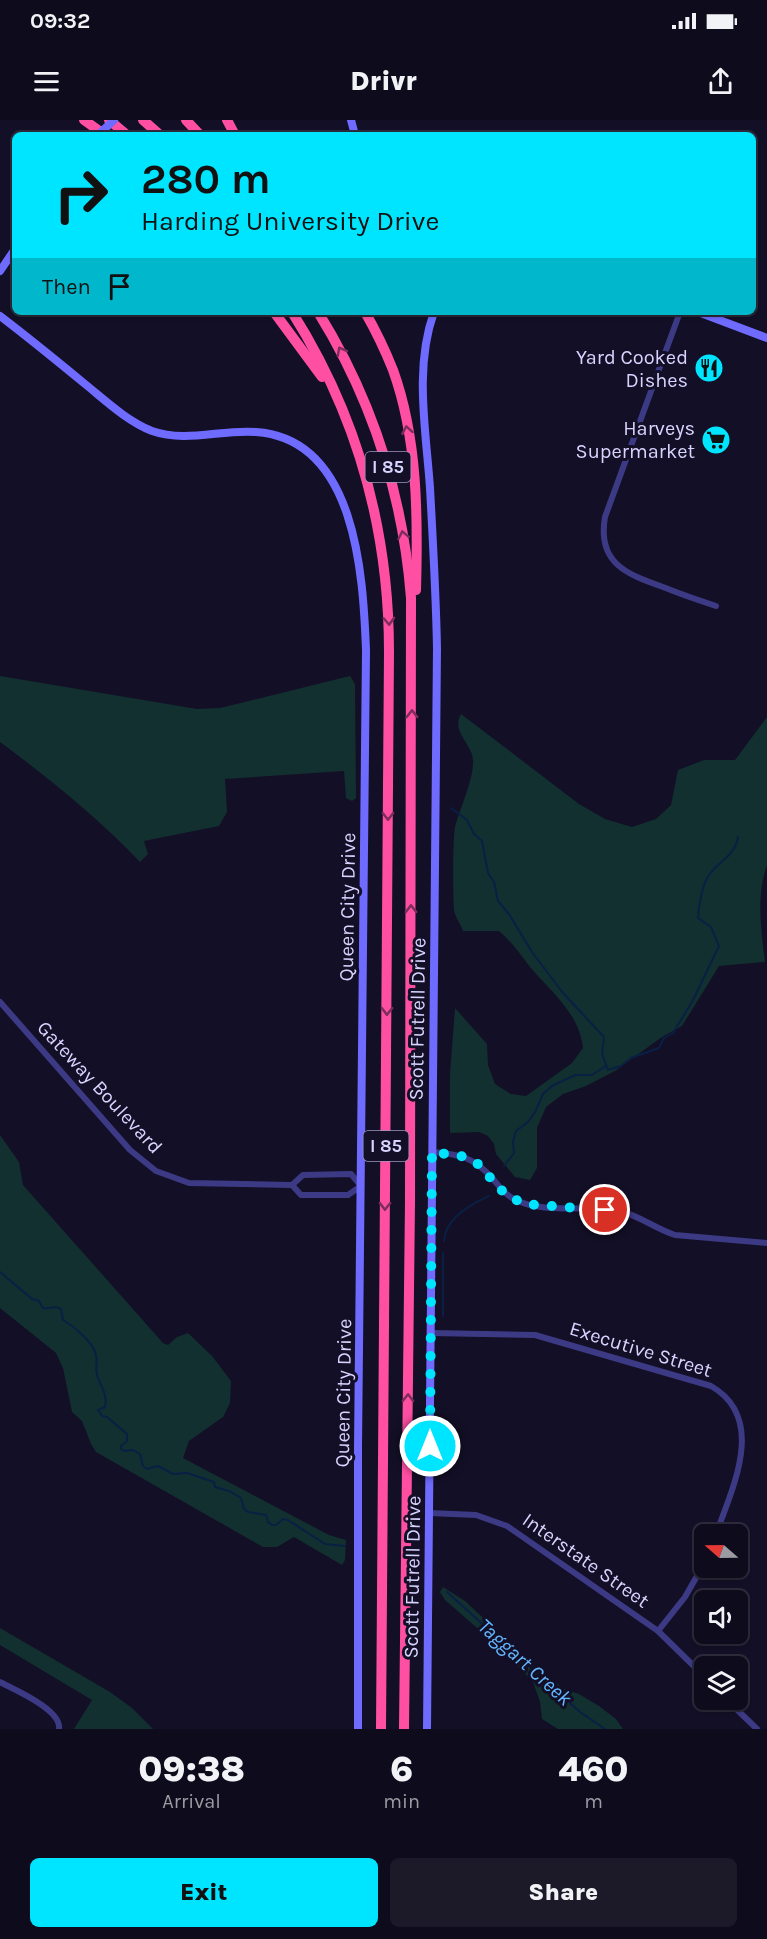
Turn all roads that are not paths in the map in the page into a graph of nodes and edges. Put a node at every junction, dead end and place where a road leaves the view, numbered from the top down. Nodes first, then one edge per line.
1 (84, 120) edge
2 (110, 120) edge
3 (114, 120) edge
4 (143, 120) edge
5 (186, 120) edge
6 (101, 132) edge
7 (101, 132) edge
8 (124, 132) edge
9 (157, 132) edge
10 (197, 132) edge
11 (12, 254) edge
12 (0, 272) edge
13 (276, 315) edge
14 (294, 315) edge
15 (320, 315) edge
16 (367, 315) edge
17 (433, 315) edge
18 (679, 315) edge
19 (706, 315) edge
20 (0, 316) edge
21 (767, 338) edge
22 (345, 412) junction
23 (716, 606) dead end
24 (413, 635) junction
25 (0, 1002) edge
26 (432, 1152) junction
27 (292, 1185) junction
28 (361, 1186) junction
29 (767, 1244) edge
30 (431, 1333) junction
31 (429, 1513) junction
32 (720, 1524) edge
33 (696, 1578) edge
34 (658, 1631) junction
35 (694, 1666) edge
36 (0, 1682) edge
37 (737, 1710) edge
38 (59, 1729) edge
39 (358, 1729) edge
40 (381, 1729) edge
41 (404, 1729) edge
42 (426, 1729) edge
43 (757, 1729) edge

1 - 6 highway
2 - 8 highway
3 - 7 street, bridge
4 - 9 highway
5 - 10 highway
11 - 12 street
13 - 22 highway
14 - 22 highway, I 85
24 -> 15 highway, I 85
24 -> 16 highway
17 - 26 street, Scott Futrell Drive
18 - 23 street
19 - 21 street
20 - 28 street, Queen City Drive
22 -> 40 highway, I 85
41 -> 24 highway, I 85
25 - 27 street, Gateway Boulevard
26 - 29 street
26 - 30 street, Scott Futrell Drive
27 - 28 street, Gateway Boulevard
27 - 28 street, Gateway Boulevard
28 - 39 street, Queen City Drive
30 - 31 street, Scott Futrell Drive
30 - 32 street, Executive Street
31 - 34 street, Interstate Street
31 - 42 street, Scott Futrell Drive
33 - 34 street
34 - 35 street, Interstate Street
36 - 38 street
37 - 43 street

